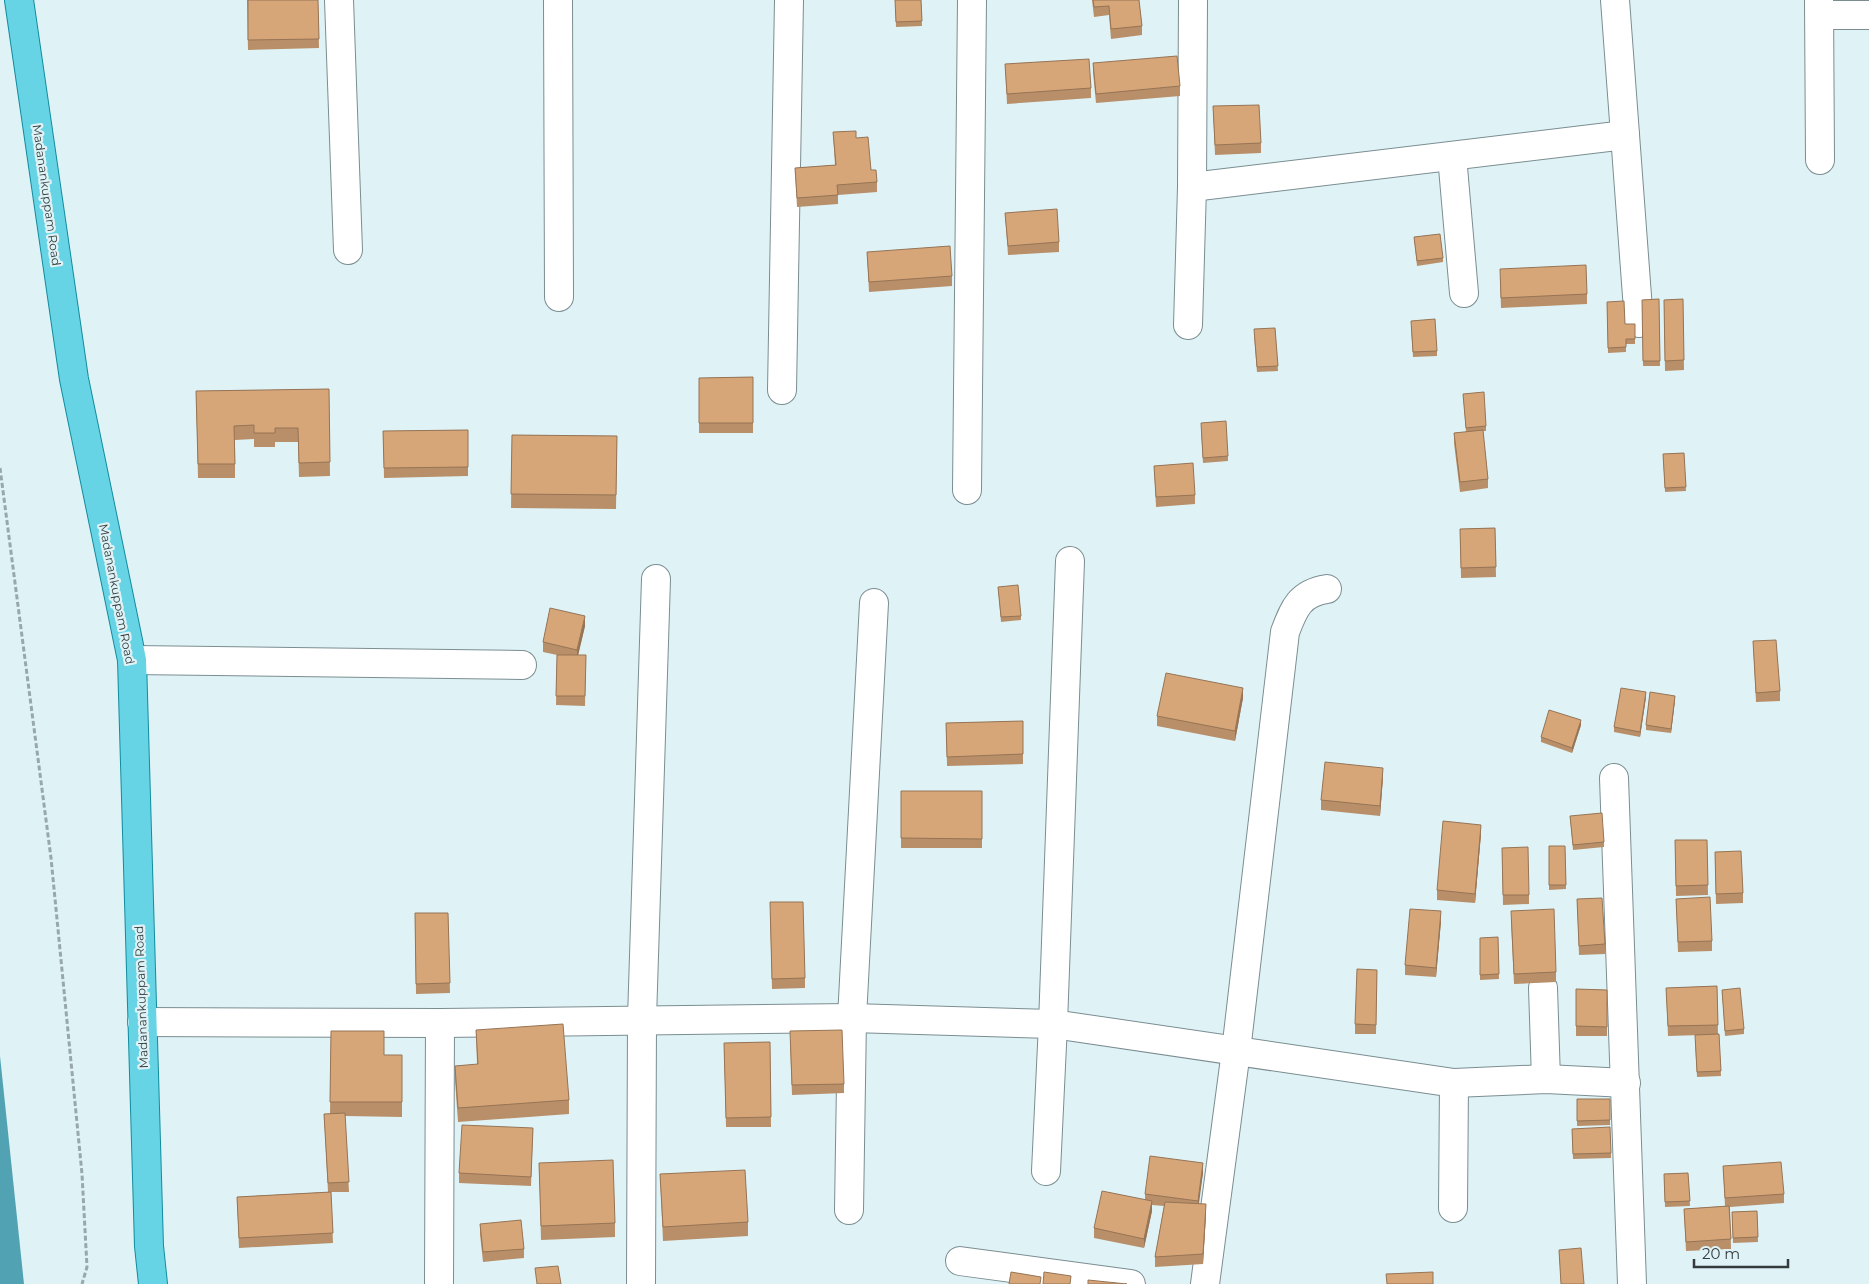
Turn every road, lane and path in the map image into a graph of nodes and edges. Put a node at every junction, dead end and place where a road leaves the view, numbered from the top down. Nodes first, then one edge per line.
1 (19, 0) edge
2 (339, 0) edge
3 (558, 0) edge
4 (789, 0) edge
5 (972, 0) edge
6 (1193, 0) edge
7 (1615, 0) edge
8 (1819, 7) edge
9 (1869, 15) edge
10 (1625, 135) junction
11 (1452, 156) junction
12 (1820, 160) dead end
13 (1192, 187) junction
14 (348, 250) dead end
15 (1464, 293) dead end
16 (559, 297) dead end
17 (1640, 322) edge
18 (1188, 325) dead end
19 (782, 390) dead end
20 (0, 468) edge
21 (967, 490) dead end
22 (1070, 561) dead end
23 (656, 579) dead end
24 (1327, 589) dead end
25 (874, 603) dead end
26 (132, 660) junction
27 (522, 665) dead end
28 (1614, 778) dead end
29 (1543, 988) edge
30 (852, 1018) junction
31 (642, 1019) junction
32 (142, 1022) junction
33 (440, 1023) junction
34 (1053, 1024) junction
35 (1236, 1051) junction
36 (1546, 1079) junction
37 (1454, 1083) junction
38 (1626, 1083) junction
39 (1046, 1171) dead end
40 (1453, 1208) dead end
41 (849, 1210) dead end
42 (960, 1261) dead end
43 (82, 1284) edge
44 (153, 1284) edge
45 (439, 1284) edge
46 (641, 1284) edge
47 (1131, 1284) edge
48 (1205, 1284) edge
49 (1632, 1284) edge

1 - 26 main road, Madanankuppam Road
2 - 14 street
3 - 16 street
4 - 19 street
5 - 21 street
6 - 13 street
7 - 10 street
8 - 9 street
8 - 12 street
10 - 11 street
10 - 17 street
11 - 13 street
11 - 15 street
13 - 18 street
20 - 43 path
22 - 34 street
23 - 31 street
24 - 35 street
25 - 30 street
26 - 27 street
26 - 32 main road, Madanankuppam Road
28 - 38 street
29 - 36 street
30 - 31 street
30 - 34 street
30 - 41 street
31 - 33 street
31 - 46 street
32 - 33 street
32 - 44 main road, Madanankuppam Road
33 - 45 street
34 - 35 street
34 - 39 street
35 - 37 street
35 - 48 street
36 - 37 street
36 - 38 street
37 - 40 street
38 - 49 street
42 - 47 street

